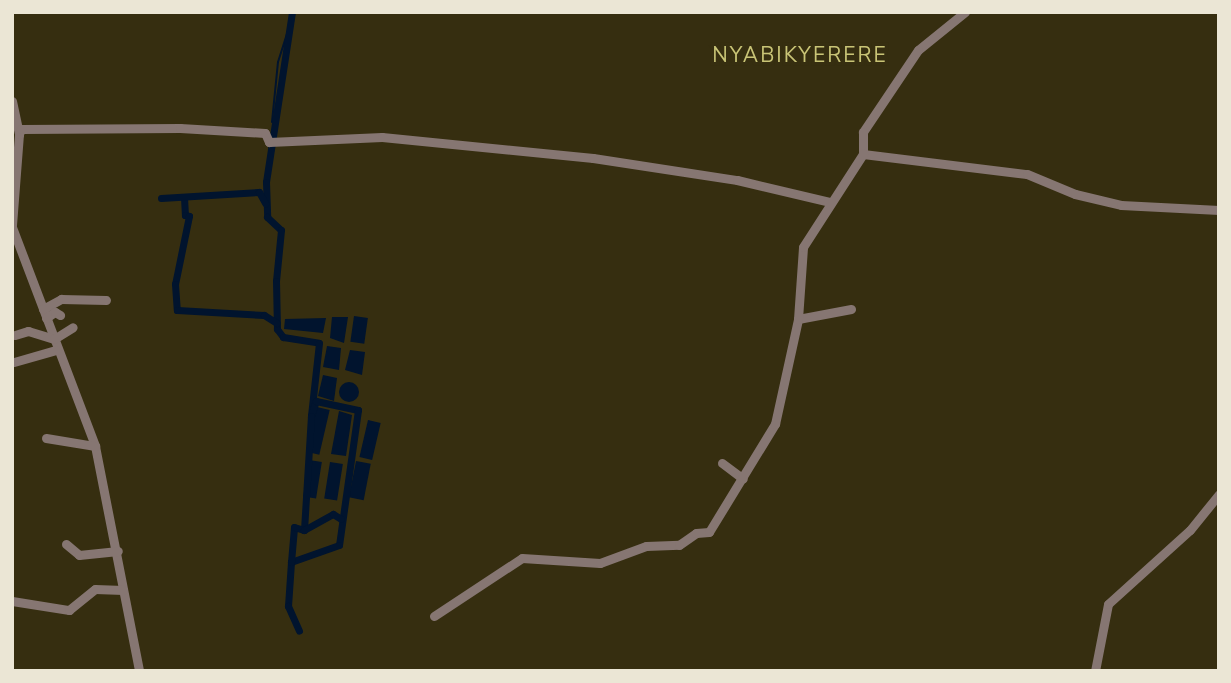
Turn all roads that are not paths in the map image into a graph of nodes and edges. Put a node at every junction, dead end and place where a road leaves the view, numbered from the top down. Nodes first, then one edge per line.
1 (965, 12) edge
2 (12, 101) edge
3 (19, 134) junction
4 (863, 154) junction
5 (830, 202) junction
6 (1219, 210) edge
7 (12, 226) edge
8 (15, 248) edge
9 (106, 300) dead end
10 (851, 309) dead end
11 (45, 313) junction
12 (60, 315) dead end
13 (798, 319) junction
14 (73, 327) dead end
15 (15, 335) dead end
16 (54, 339) junction
17 (57, 350) junction
18 (14, 362) dead end
19 (47, 438) dead end
20 (95, 446) junction
21 (722, 463) dead end
22 (743, 479) junction
23 (1219, 494) edge
24 (66, 544) dead end
25 (118, 551) junction
26 (122, 590) junction
27 (12, 601) edge
28 (434, 616) dead end
29 (139, 671) edge
30 (1095, 671) edge

1 - 4 street
2 - 3 street
3 - 5 street
3 - 7 street
4 - 5 street
4 - 6 street
5 - 13 street
7 - 8 street
8 - 11 street
9 - 11 street
10 - 13 street
11 - 12 street
11 - 16 street
13 - 22 street
14 - 16 street
15 - 16 street
16 - 17 street
17 - 18 street
17 - 20 street
19 - 20 street
20 - 25 street
21 - 22 street
22 - 28 street
23 - 30 street
24 - 25 street
25 - 26 street
26 - 27 street
26 - 29 street

